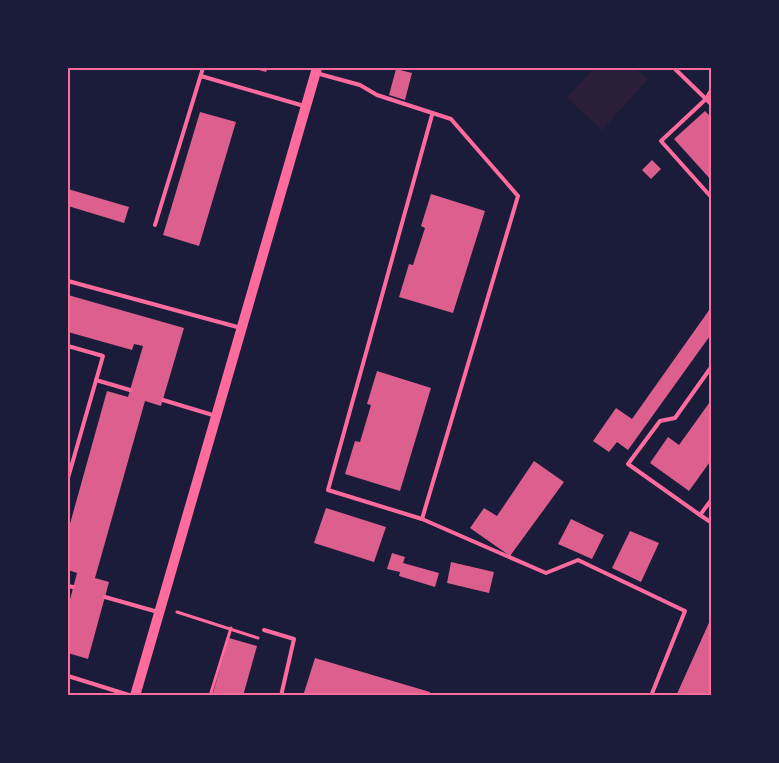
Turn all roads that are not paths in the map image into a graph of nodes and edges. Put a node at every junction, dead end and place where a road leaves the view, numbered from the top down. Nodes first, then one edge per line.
1 (203, 68) edge
2 (674, 68) edge
3 (316, 70) edge
4 (201, 76) junction
5 (712, 89) edge
6 (712, 105) edge
7 (306, 107) junction
8 (432, 115) junction
9 (712, 198) edge
10 (155, 225) dead end
11 (68, 281) edge
12 (242, 328) junction
13 (68, 346) edge
14 (712, 366) edge
15 (96, 380) junction
16 (130, 390) dead end
17 (163, 400) dead end
18 (217, 416) junction
19 (68, 478) edge
20 (712, 499) edge
21 (700, 515) junction
22 (422, 519) junction
23 (712, 523) edge
24 (68, 586) edge
25 (73, 587) dead end
26 (105, 597) dead end
27 (159, 613) junction
28 (264, 630) dead end
29 (68, 676) edge
30 (134, 696) edge
31 (281, 696) edge
32 (651, 696) edge

1 - 4 lane
2 - 9 lane
3 - 7 main road
3 - 8 lane
4 - 7 lane
4 - 10 lane
5 - 6 lane
7 - 12 main road
8 - 22 lane
8 - 22 lane
11 - 12 lane
12 - 18 main road
13 - 15 lane
14 - 21 lane
15 - 16 lane
15 - 19 lane
17 - 18 lane
18 - 27 main road
20 - 21 lane
21 - 23 lane
22 - 32 lane
24 - 25 lane
26 - 27 lane
27 - 30 main road
28 - 31 lane
29 - 30 lane

